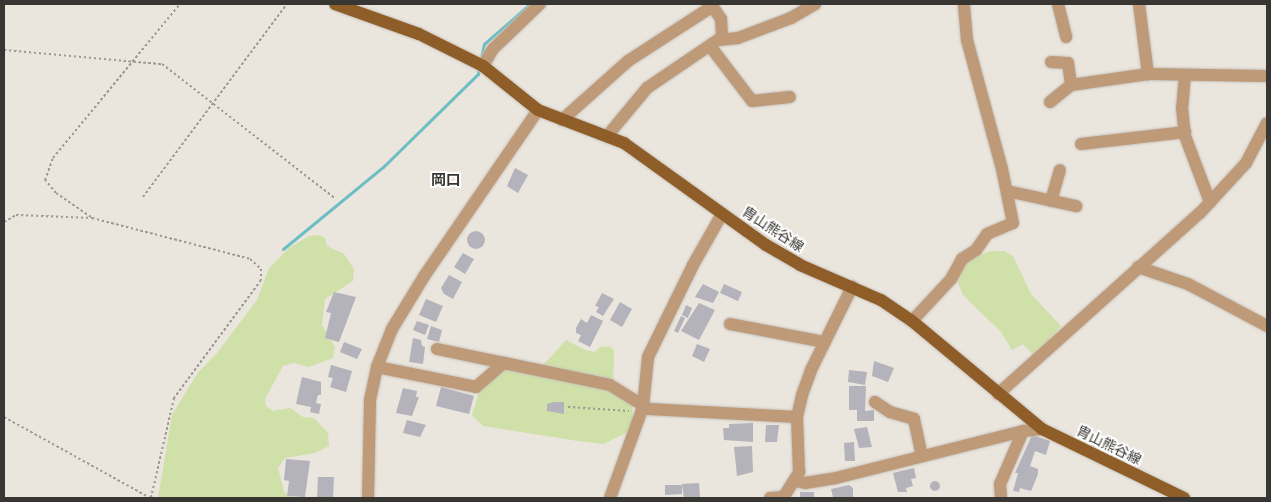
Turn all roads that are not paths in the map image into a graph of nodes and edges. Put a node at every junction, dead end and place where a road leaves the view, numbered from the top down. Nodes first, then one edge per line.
1 (335, 4) edge
2 (540, 4) edge
3 (815, 4) edge
4 (964, 4) edge
5 (1058, 4) edge
6 (1139, 4) edge
7 (712, 5) edge
8 (1066, 37) dead end
9 (714, 43) junction
10 (1051, 62) dead end
11 (479, 64) junction
12 (1148, 74) junction
13 (1185, 75) junction
14 (1267, 76) edge
15 (1071, 85) junction
16 (790, 97) dead end
17 (1050, 102) dead end
18 (538, 110) junction
19 (562, 120) junction
20 (1267, 123) edge
21 (1185, 132) junction
22 (608, 135) junction
23 (1081, 144) dead end
24 (1060, 170) dead end
25 (1007, 191) junction
26 (1050, 201) junction
27 (1210, 202) junction
28 (1076, 206) dead end
29 (722, 214) junction
30 (1138, 267) junction
31 (852, 287) junction
32 (912, 321) junction
33 (730, 324) dead end
34 (1267, 326) edge
35 (824, 342) junction
36 (436, 349) dead end
37 (504, 363) junction
38 (377, 367) junction
39 (998, 394) junction
40 (875, 402) dead end
41 (642, 410) junction
42 (797, 417) junction
43 (1042, 429) junction
44 (1023, 431) junction
45 (922, 456) junction
46 (796, 481) junction
47 (368, 498) edge
48 (610, 498) edge
49 (770, 498) edge
50 (784, 498) edge
51 (1001, 498) edge
52 (1184, 498) edge

1 - 11 main road, 胄山熊谷線
2 - 11 street
3 - 9 street
4 - 25 street
5 - 8 street
6 - 12 street
7 - 9 street
7 - 19 street
9 - 16 street
9 - 22 street
10 - 15 street
11 - 18 main road, 胄山熊谷線
12 - 13 street
12 - 15 street
13 - 14 street
13 - 21 street
15 - 17 street
18 - 19 main road, 胄山熊谷線
18 - 38 street
19 - 22 main road, 胄山熊谷線
20 - 27 street
21 - 23 street
21 - 27 street
22 - 29 main road, 胄山熊谷線
24 - 26 street
25 - 26 street
25 - 32 street
26 - 28 street
27 - 30 street
29 - 31 main road, 胄山熊谷線
29 - 41 street
30 - 34 street
30 - 39 street
31 - 32 main road, 胄山熊谷線
31 - 35 street
32 - 39 main road, 胄山熊谷線
33 - 35 street
35 - 42 street
36 - 37 street
37 - 38 street
37 - 41 street
38 - 47 street
39 - 43 main road, 胄山熊谷線
40 - 45 street
41 - 42 street
41 - 48 street
42 - 46 street
43 - 44 street
43 - 52 main road, 胄山熊谷線
44 - 45 street
44 - 51 street
45 - 46 street
46 - 50 street
49 - 50 street

